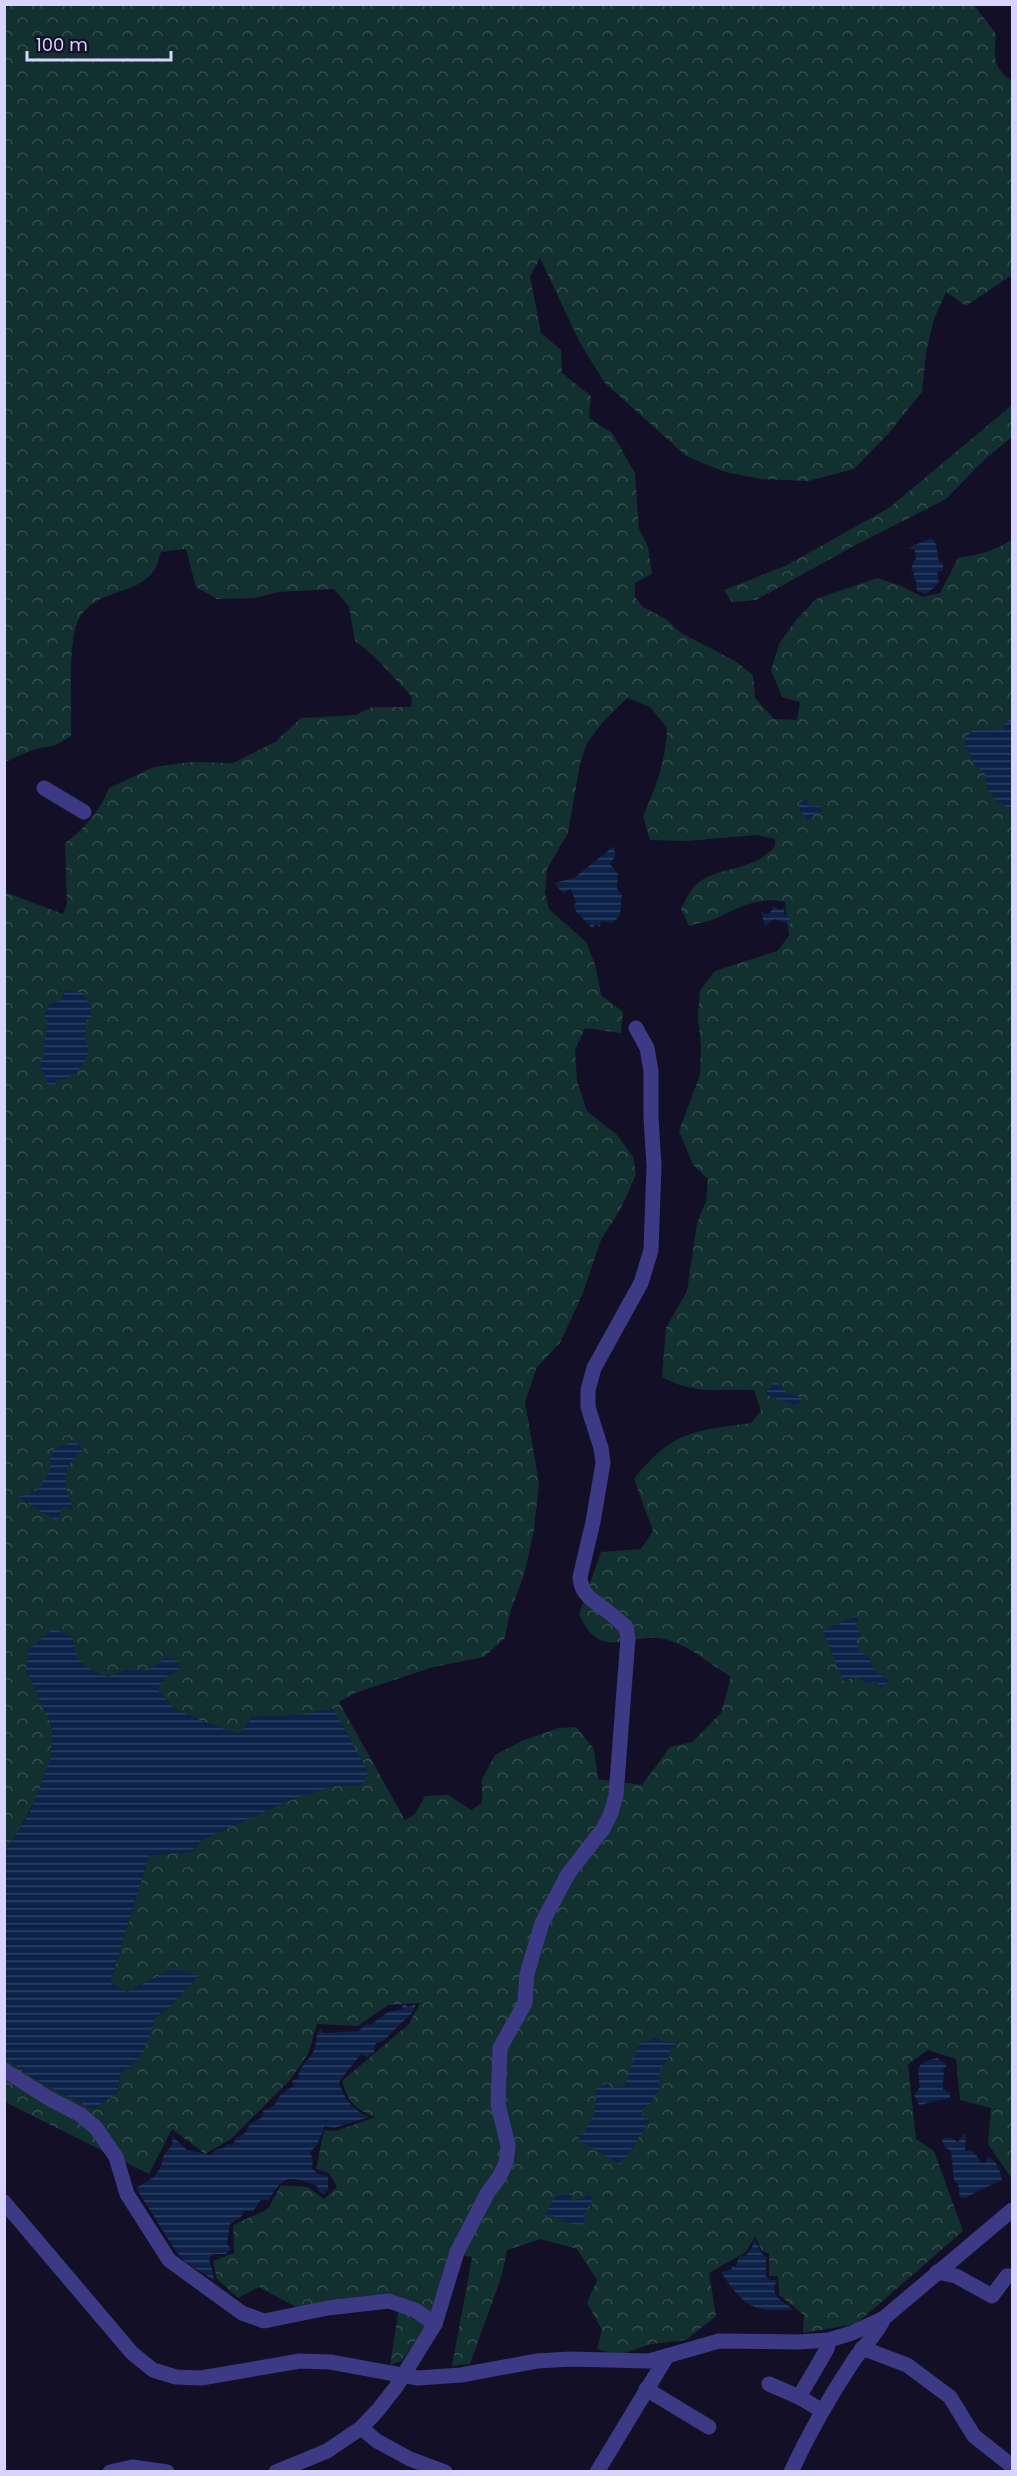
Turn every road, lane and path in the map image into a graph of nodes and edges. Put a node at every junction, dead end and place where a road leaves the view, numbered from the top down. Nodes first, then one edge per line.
1 (44, 788) dead end
2 (84, 812) dead end
3 (636, 1028) dead end
4 (4, 2070) edge
5 (4, 2202) edge
6 (1012, 2210) edge
7 (937, 2272) junction
8 (1012, 2276) edge
9 (884, 2318) junction
10 (435, 2324) junction
11 (829, 2340) junction
12 (862, 2348) junction
13 (667, 2356) junction
14 (402, 2376) junction
15 (769, 2385) dead end
16 (646, 2389) junction
17 (799, 2397) junction
18 (821, 2410) junction
19 (709, 2427) dead end
20 (361, 2428) junction
21 (1012, 2466) edge
22 (110, 2472) edge
23 (166, 2472) edge
24 (276, 2472) edge
25 (445, 2472) edge
26 (597, 2472) edge
27 (791, 2472) edge

1 - 2 street
3 - 10 street
4 - 10 street
5 - 14 street
6 - 7 street
7 - 8 street
7 - 9 street
9 - 11 street
9 - 12 street
10 - 14 street
11 - 13 street
11 - 17 street
12 - 18 street
12 - 21 street
13 - 14 street
13 - 16 street
14 - 20 street
15 - 17 street
16 - 19 street
16 - 26 street
17 - 18 street
18 - 27 street
20 - 24 street
20 - 25 street
22 - 23 street

